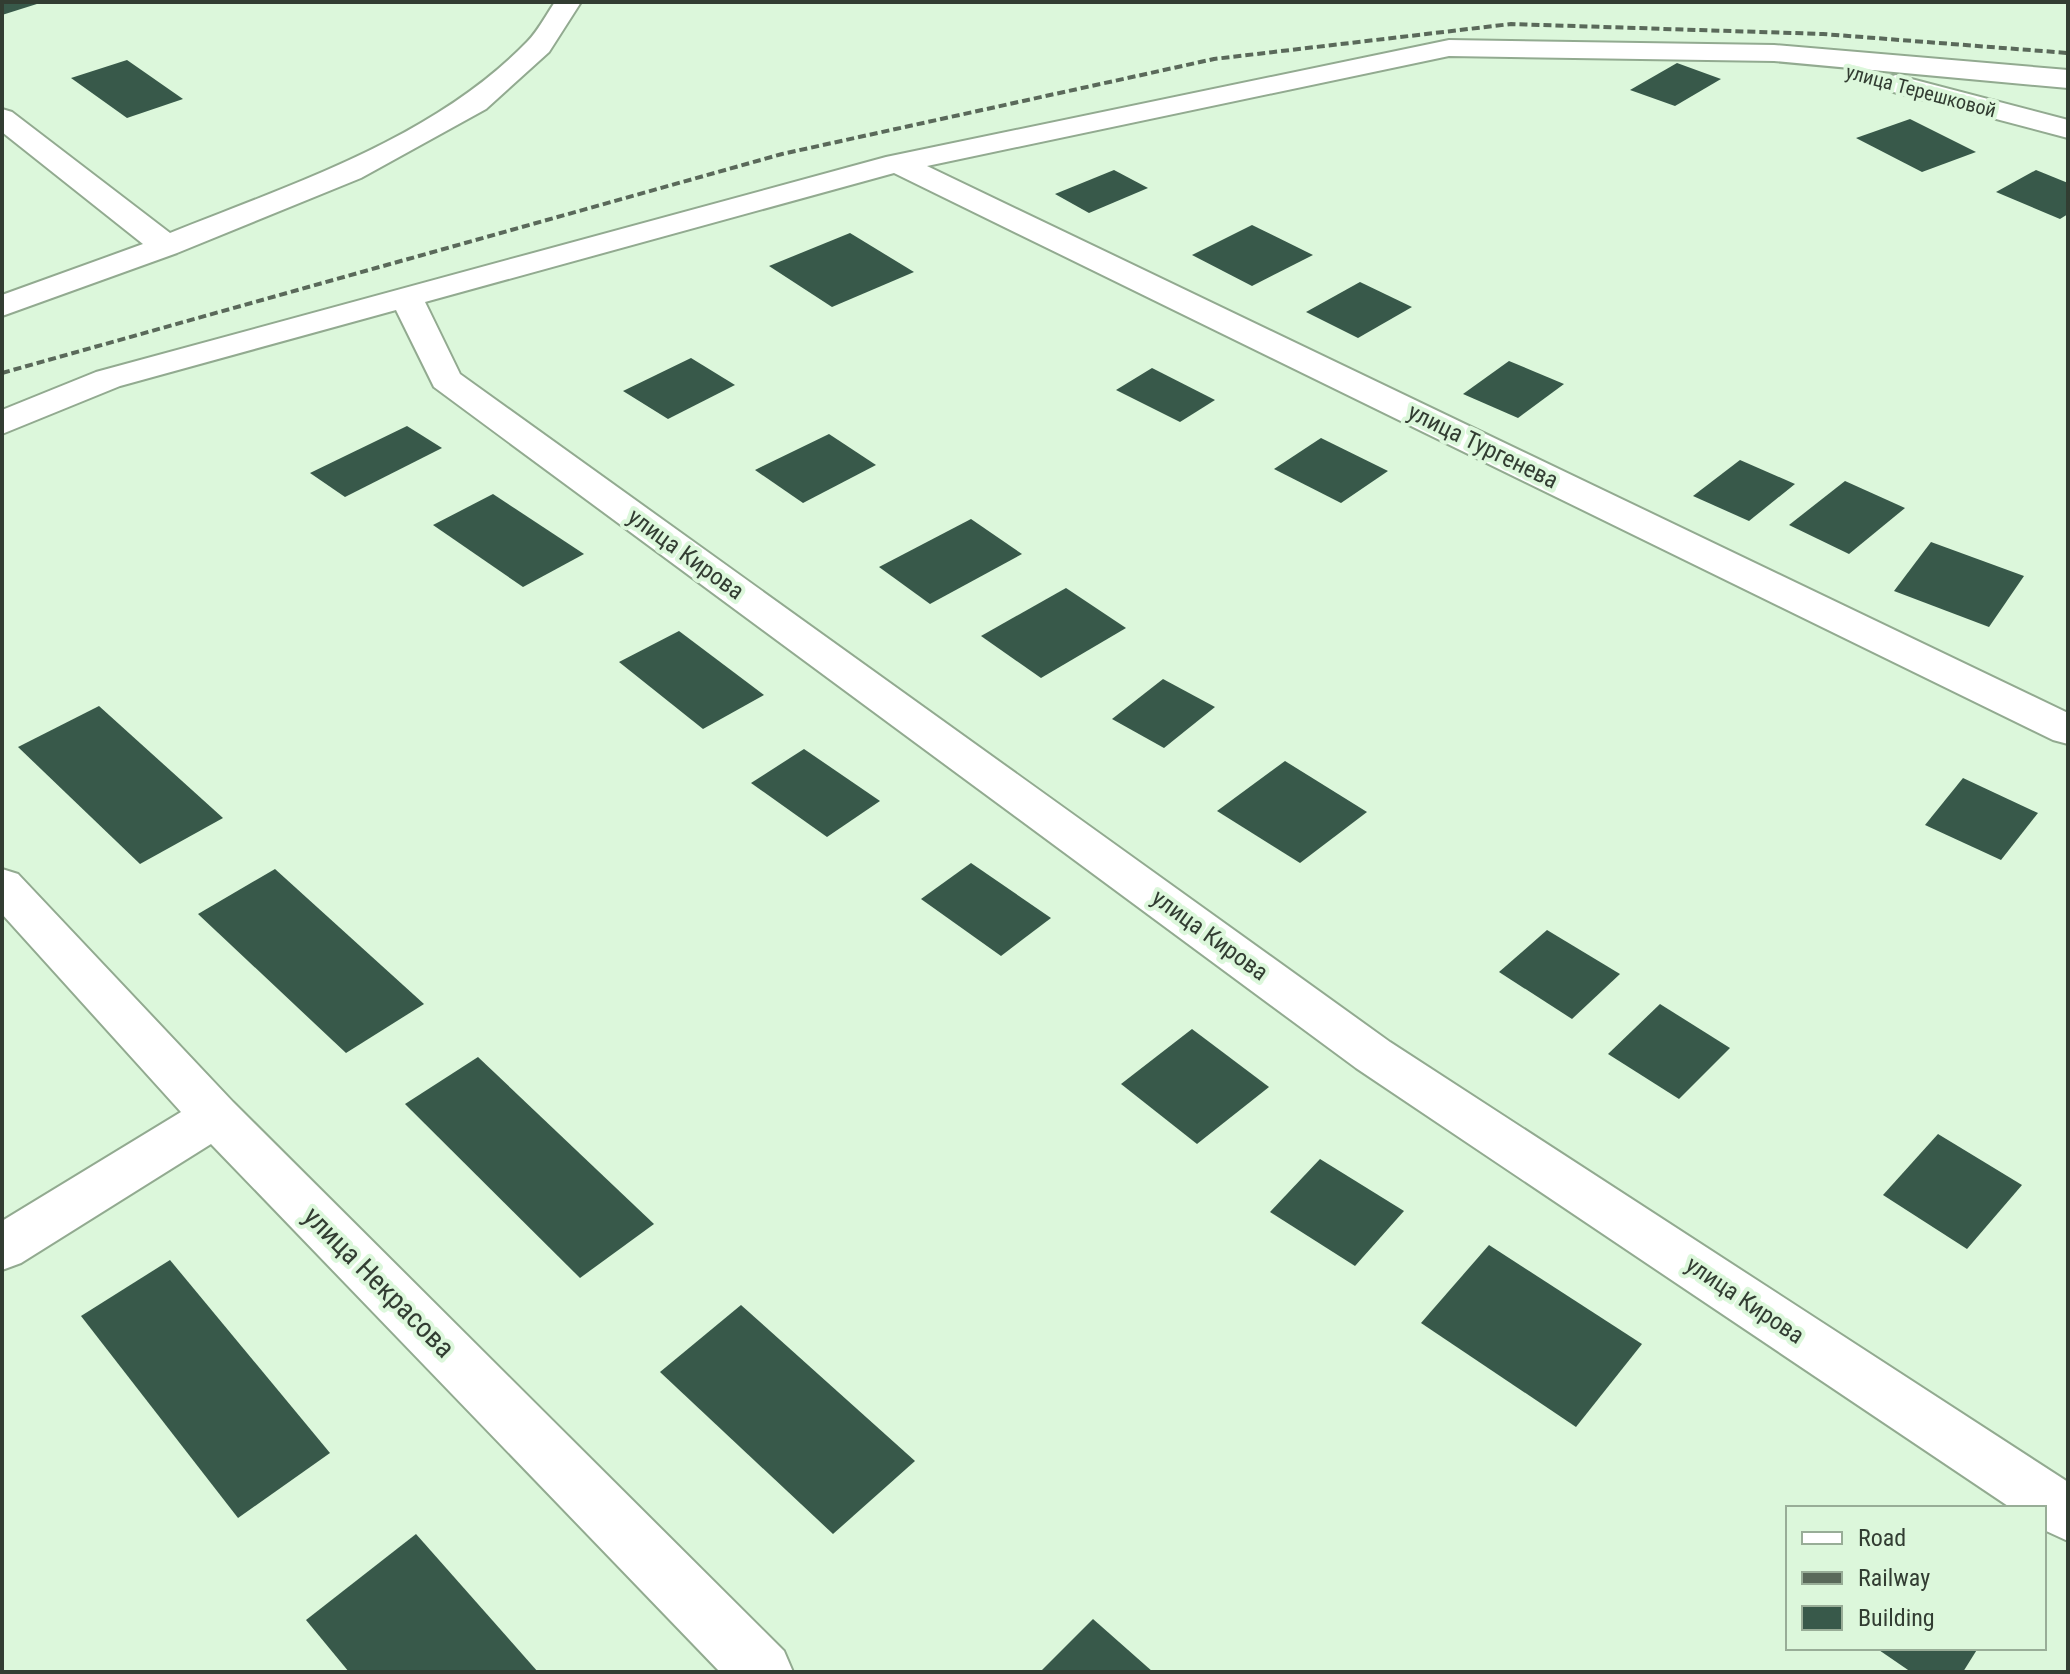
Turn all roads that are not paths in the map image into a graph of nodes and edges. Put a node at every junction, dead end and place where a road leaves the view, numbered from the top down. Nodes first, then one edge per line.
1 (568, 2) edge
2 (1774, 53) junction
3 (2068, 79) edge
4 (2, 118) edge
5 (2068, 129) edge
6 (897, 163) junction
7 (166, 246) junction
8 (406, 297) junction
9 (2, 306) edge
10 (2, 423) edge
11 (2068, 730) edge
12 (2, 885) edge
13 (215, 1116) junction
14 (2, 1248) edge
15 (2068, 1514) edge
16 (762, 1672) edge

1 - 7 street
2 - 3 street
2 - 5 street, улица Терешковой
2 - 6 street
4 - 7 street
6 - 8 street
6 - 11 street, улица Тургенева
7 - 9 street
8 - 10 street
8 - 15 street, улица Кирова
12 - 13 street, улица Некрасова
13 - 14 street
13 - 16 street, улица Некрасова

